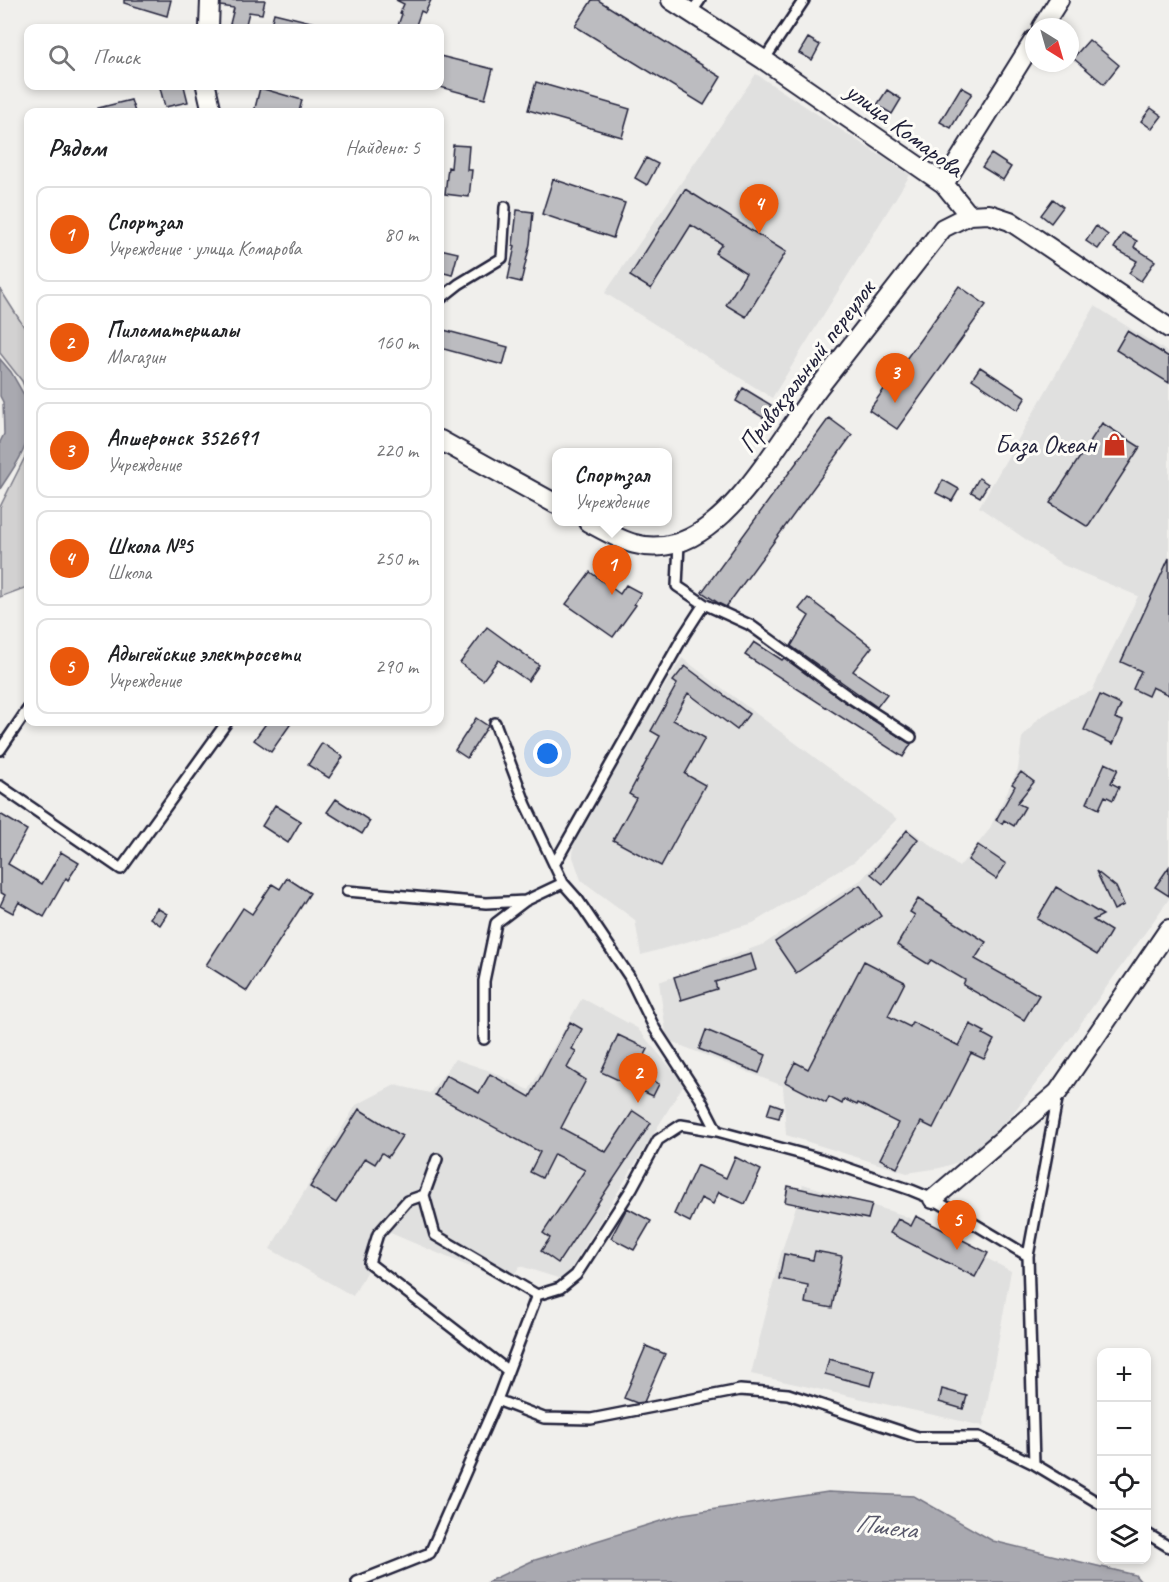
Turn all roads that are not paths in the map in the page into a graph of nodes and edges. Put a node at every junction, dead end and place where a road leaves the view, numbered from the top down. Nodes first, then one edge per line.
1 (210, 0) edge
2 (671, 0) edge
3 (804, 0) edge
4 (1059, 0) edge
5 (695, 7) edge
6 (1048, 18) edge
7 (209, 24) edge
8 (1025, 54) edge
9 (764, 60) junction
10 (207, 90) edge
11 (211, 108) edge
12 (944, 184) junction
13 (505, 207) dead end
14 (969, 215) junction
15 (444, 296) edge
16 (1169, 328) edge
17 (444, 442) edge
18 (552, 502) edge
19 (595, 526) edge
20 (679, 543) junction
21 (704, 604) junction
22 (24, 715) edge
23 (495, 723) dead end
24 (224, 726) edge
25 (911, 737) dead end
26 (0, 750) edge
27 (0, 786) edge
28 (555, 863) junction
29 (563, 883) junction
30 (347, 891) dead end
31 (525, 901) junction
32 (1169, 929) edge
33 (484, 1039) dead end
34 (1058, 1092) junction
35 (717, 1131) junction
36 (437, 1159) dead end
37 (424, 1195) junction
38 (933, 1199) junction
39 (1028, 1256) junction
40 (537, 1295) junction
41 (507, 1370) junction
42 (497, 1400) junction
43 (1034, 1464) junction
44 (1097, 1503) edge
45 (1151, 1536) edge
46 (1169, 1546) edge
47 (357, 1582) edge

1 - 7 street
2 - 5 street, улица Комарова
3 - 9 lane
4 - 6 street
5 - 9 street, улица Комарова
8 - 12 street
9 - 12 street, улица Комарова
10 - 11 street
12 - 14 street, улица Комарова
13 - 15 lane
14 - 16 street, улица Комарова
14 - 20 street, Привокзальный переулок
17 - 18 street
19 - 20 street
20 - 21 lane
21 - 25 lane
21 - 28 lane
22 - 26 lane
23 - 28 lane
24 - 27 lane
28 - 29 lane
29 - 31 lane
29 - 35 lane
30 - 31 lane
31 - 33 lane
32 - 34 street
34 - 38 street
34 - 39 lane
35 - 38 lane
35 - 40 lane
36 - 37 lane
37 - 40 lane
37 - 41 lane
38 - 39 lane
39 - 43 lane
40 - 41 lane
41 - 42 lane
42 - 43 lane
42 - 47 lane
43 - 44 lane
45 - 46 lane

